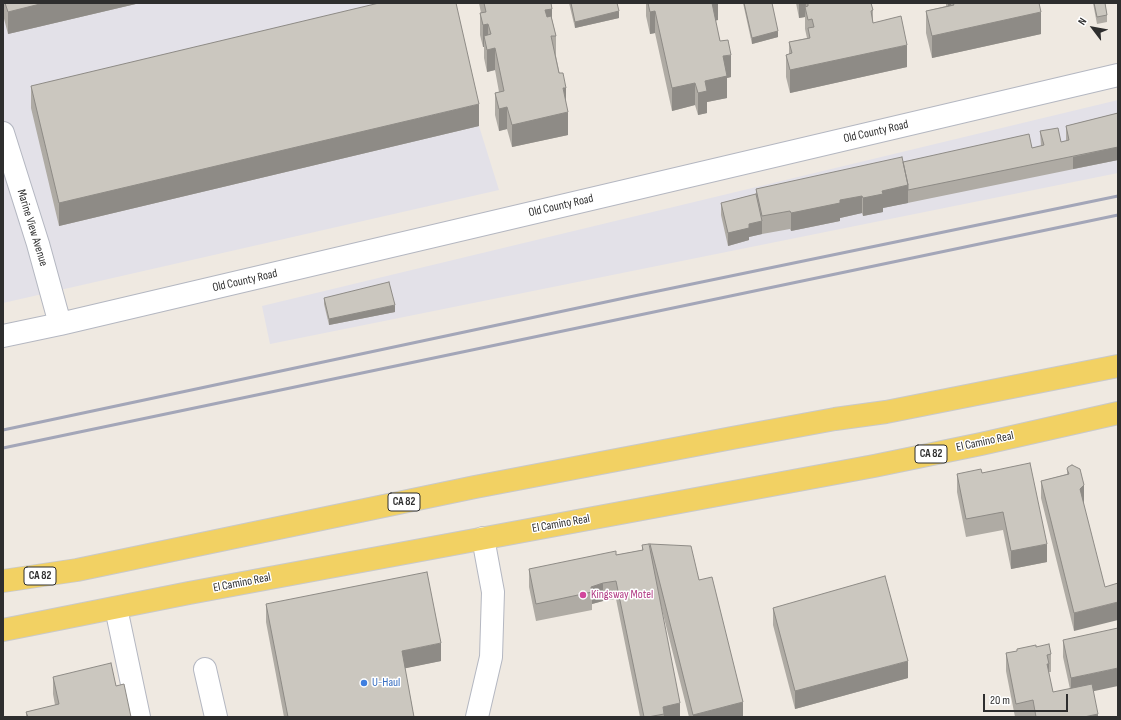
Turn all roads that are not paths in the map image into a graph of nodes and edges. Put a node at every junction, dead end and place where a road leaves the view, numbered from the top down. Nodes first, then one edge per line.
1 (1118, 75) edge
2 (3, 133) edge
3 (60, 324) junction
4 (3, 336) edge
5 (1118, 366) edge
6 (1118, 413) edge
7 (483, 538) junction
8 (3, 581) edge
9 (116, 608) junction
10 (3, 630) edge
11 (205, 669) dead end
12 (139, 717) edge
13 (216, 717) edge
14 (477, 717) edge

1 - 3 street, Old County Road
2 - 3 street, Marine View Avenue
3 - 4 street, Old County Road
5 - 8 main road, CA 82
6 - 7 main road, El Camino Real / CA 82
7 - 9 main road, El Camino Real / CA 82
7 - 14 street
9 - 10 main road, El Camino Real / CA 82
9 - 12 street
11 - 13 street

